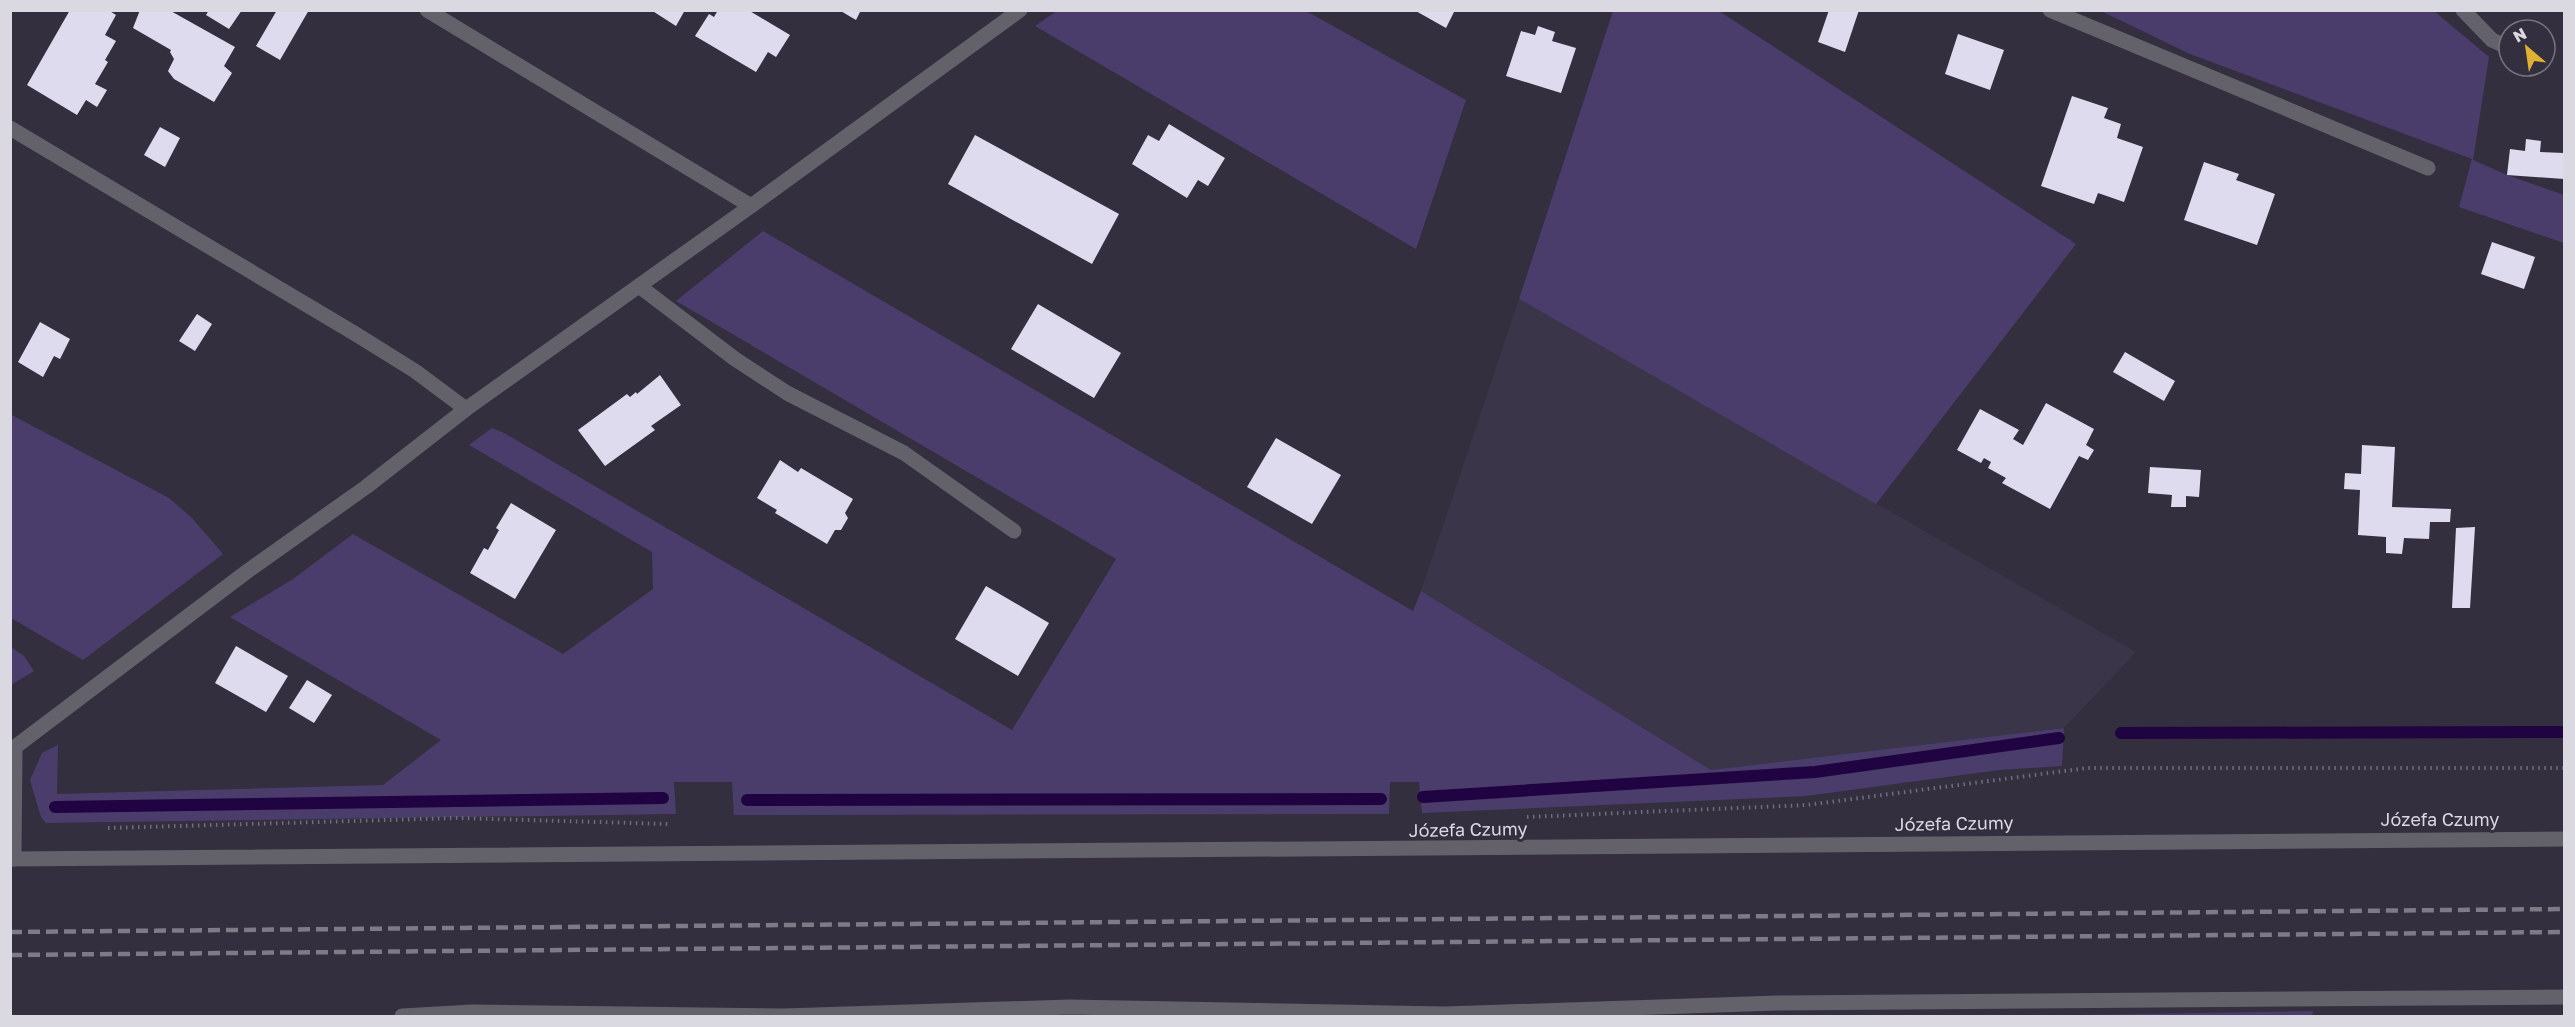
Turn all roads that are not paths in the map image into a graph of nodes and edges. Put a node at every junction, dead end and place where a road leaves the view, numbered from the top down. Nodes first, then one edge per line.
1 (427, 10) edge
2 (1020, 10) edge
3 (2050, 10) edge
4 (2463, 10) edge
5 (2497, 42) edge
6 (10, 128) edge
7 (2428, 168) dead end
8 (751, 206) junction
9 (639, 286) junction
10 (466, 409) junction
11 (1014, 531) dead end
12 (13, 747) edge
13 (2565, 839) edge
14 (12, 859) edge
15 (2565, 997) edge
16 (402, 1017) edge

1 - 8 street
2 - 8 street
3 - 7 street
4 - 5 street
6 - 10 street
8 - 9 street
9 - 10 street
9 - 11 street
10 - 12 street
12 - 14 street
13 - 14 street, Józefa Czumy
15 - 16 street

